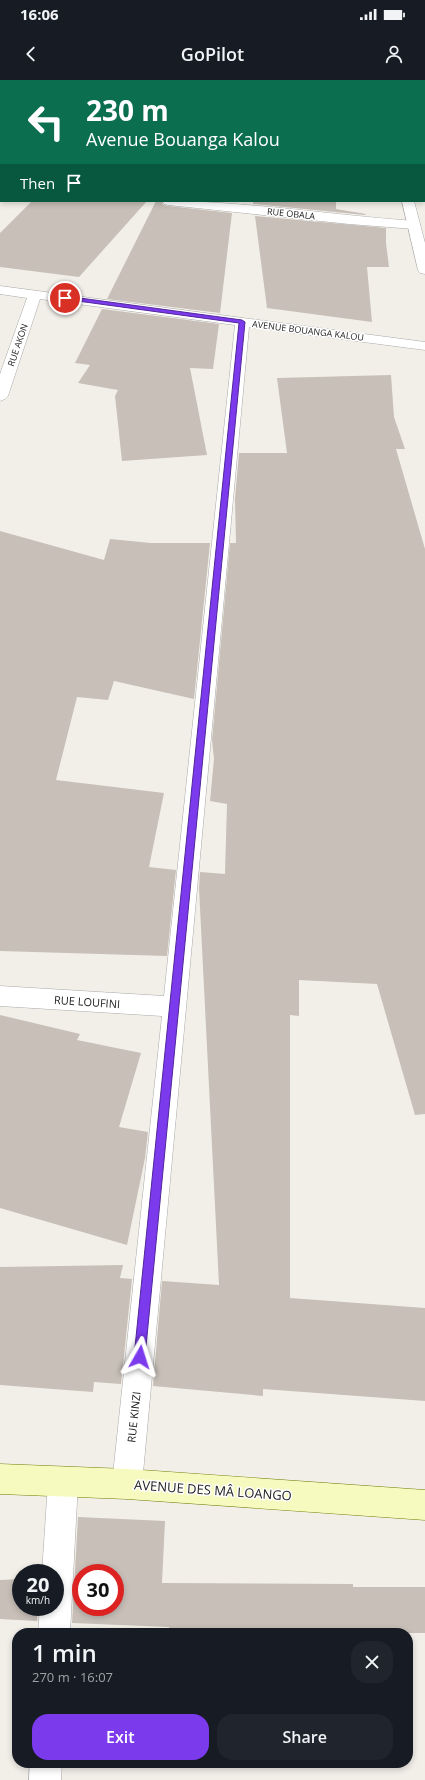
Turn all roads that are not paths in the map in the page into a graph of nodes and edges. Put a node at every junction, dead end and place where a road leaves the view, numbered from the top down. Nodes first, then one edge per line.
1 (177, 202) edge
2 (408, 202) edge
3 (414, 225) junction
4 (425, 270) edge
5 (0, 290) edge
6 (35, 294) junction
7 (242, 322) junction
8 (425, 346) edge
9 (0, 396) edge
10 (0, 996) edge
11 (174, 1007) junction
12 (0, 1479) edge
13 (63, 1483) junction
14 (127, 1484) junction
15 (425, 1505) edge
16 (54, 1628) edge
17 (46, 1768) edge
18 (45, 1780) edge

1 - 3 street, RUE OBALA
2 - 3 street
3 - 4 street
5 - 6 street, AVENUE BOUANGA KALOU
6 - 7 street, AVENUE BOUANGA KALOU
6 - 9 street, RUE AKON
7 - 8 street, AVENUE BOUANGA KALOU
7 - 11 street, RUE KINZI
10 - 11 street, RUE LOUFINI
11 - 14 street, RUE KINZI
12 - 13 main road, AVENUE DES MÂ LOANGO
13 - 14 main road, AVENUE DES MÂ LOANGO
13 - 16 street
14 - 15 main road, AVENUE DES MÂ LOANGO
17 - 18 street

